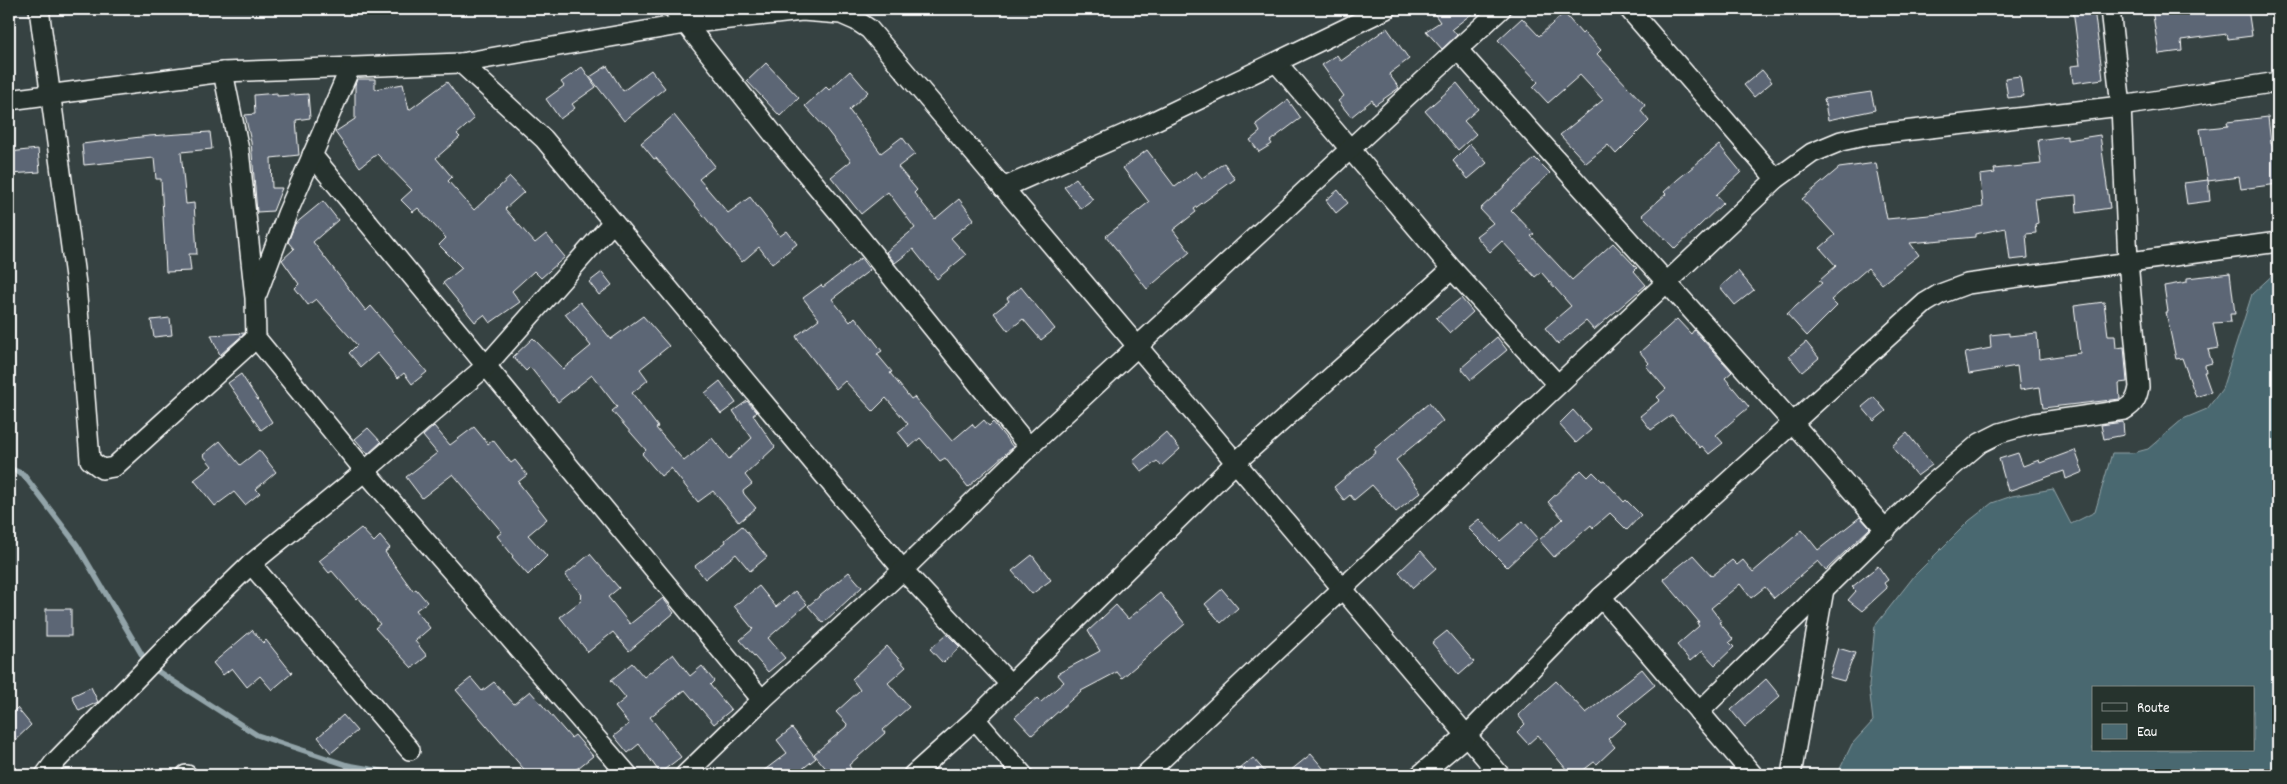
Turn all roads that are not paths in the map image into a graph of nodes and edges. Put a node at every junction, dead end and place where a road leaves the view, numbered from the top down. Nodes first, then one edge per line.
1 (39, 9) edge
2 (674, 9) edge
3 (1386, 9) edge
4 (1501, 9) edge
5 (1629, 9) edge
6 (2110, 9) edge
7 (802, 10) edge
8 (685, 24) junction
9 (1458, 50) junction
10 (462, 62) junction
11 (1277, 63) junction
12 (350, 68) junction
13 (223, 72) junction
14 (2278, 82) edge
15 (50, 96) junction
16 (9, 100) edge
17 (2121, 106) junction
18 (1350, 149) junction
19 (312, 155) junction
20 (1776, 179) junction
21 (1003, 188) junction
22 (613, 222) junction
23 (2278, 242) edge
24 (2128, 261) junction
25 (1452, 269) junction
26 (1666, 282) junction
27 (255, 298) junction
28 (256, 338) junction
29 (1138, 345) junction
30 (486, 366) junction
31 (1557, 384) junction
32 (1792, 422) junction
33 (1029, 447) junction
34 (1236, 462) junction
35 (365, 471) junction
36 (1886, 530) junction
37 (251, 564) junction
38 (903, 570) junction
39 (1340, 589) junction
40 (1824, 589) junction
41 (1601, 597) junction
42 (1010, 684) junction
43 (762, 700) junction
44 (1699, 712) junction
45 (975, 719) junction
46 (1467, 735) junction
47 (410, 750) dead end
48 (45, 775) edge
49 (628, 775) edge
50 (685, 775) edge
51 (912, 775) edge
52 (1023, 775) edge
53 (1145, 775) edge
54 (1420, 775) edge
55 (1500, 775) edge
56 (1753, 775) edge
57 (1791, 775) edge

1 - 15 street
2 - 8 street
3 - 11 street
4 - 9 street
5 - 20 street
6 - 17 street
7 - 8 street
7 - 21 street
8 - 10 street
8 - 33 street
9 - 18 street
9 - 26 street
10 - 12 street
10 - 22 street
11 - 18 street
11 - 21 street
12 - 13 street
12 - 19 street
13 - 15 street
13 - 27 street
14 - 17 street
15 - 16 street
15 - 28 street
17 - 20 street
17 - 24 street
18 - 25 street
18 - 29 street
19 - 27 street
19 - 30 street
20 - 26 street
21 - 29 street
22 - 30 street
22 - 38 street
23 - 24 street
24 - 32 street
24 - 36 street
25 - 31 street
25 - 34 street
26 - 31 street
26 - 32 street
27 - 28 street
28 - 35 street
29 - 33 street
29 - 34 street
30 - 35 street
30 - 43 street
31 - 39 street
32 - 36 street
32 - 41 street
33 - 38 street
34 - 39 street
34 - 42 street
35 - 37 street
35 - 49 street
36 - 40 street
37 - 47 street
37 - 48 street
38 - 42 street
38 - 43 street
39 - 46 street
39 - 53 street
40 - 44 street
40 - 57 street
41 - 44 street
41 - 46 street
42 - 45 street
43 - 50 street
44 - 56 street
45 - 51 street
45 - 52 street
46 - 54 street
46 - 55 street

